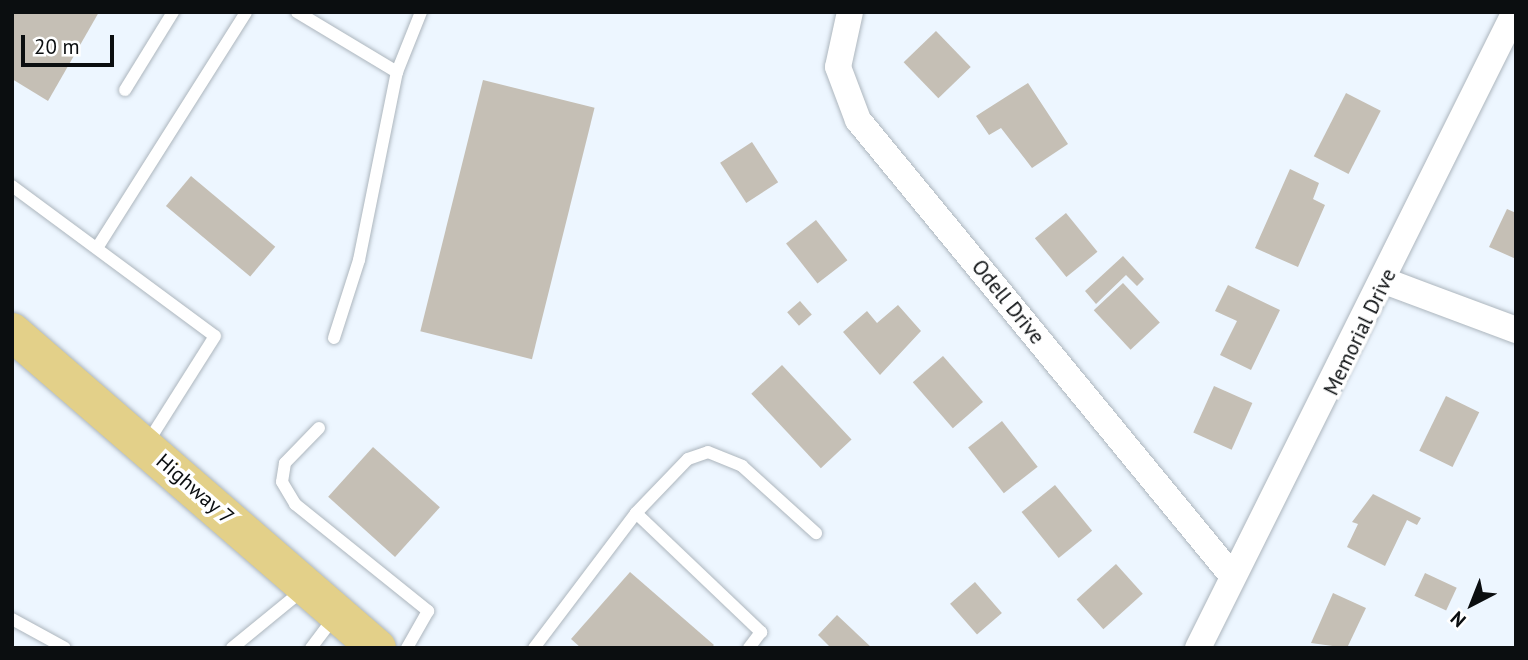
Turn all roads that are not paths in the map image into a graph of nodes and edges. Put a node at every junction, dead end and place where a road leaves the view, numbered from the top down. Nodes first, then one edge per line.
1 (173, 12) edge
2 (246, 12) edge
3 (297, 12) edge
4 (421, 12) edge
5 (850, 12) edge
6 (1515, 12) edge
7 (397, 72) junction
8 (125, 90) dead end
9 (12, 186) edge
10 (97, 248) junction
11 (1385, 281) junction
12 (1516, 330) edge
13 (12, 332) edge
14 (334, 338) dead end
15 (319, 428) dead end
16 (146, 445) junction
17 (636, 513) junction
18 (816, 533) dead end
19 (1230, 573) junction
20 (307, 586) junction
21 (338, 612) junction
22 (12, 619) edge
23 (65, 648) edge
24 (232, 648) edge
25 (311, 648) edge
26 (377, 648) edge
27 (407, 648) edge
28 (534, 648) edge
29 (749, 648) edge
30 (1198, 648) edge

1 - 8 lane
2 - 10 lane
3 - 7 lane
4 - 7 lane
5 - 19 street, Odell Drive
6 - 11 street, Memorial Drive
7 - 14 lane
9 - 10 lane
10 - 16 lane
11 - 12 street
11 - 19 street, Memorial Drive
13 - 16 main road, Highway 7
15 - 27 lane
16 - 20 main road, Highway 7
17 - 18 lane
17 - 28 lane
17 - 29 lane
19 - 30 street, Memorial Drive
20 - 21 main road, Highway 7
20 - 24 lane
21 - 25 lane
21 - 26 main road, Highway 7
22 - 23 lane

